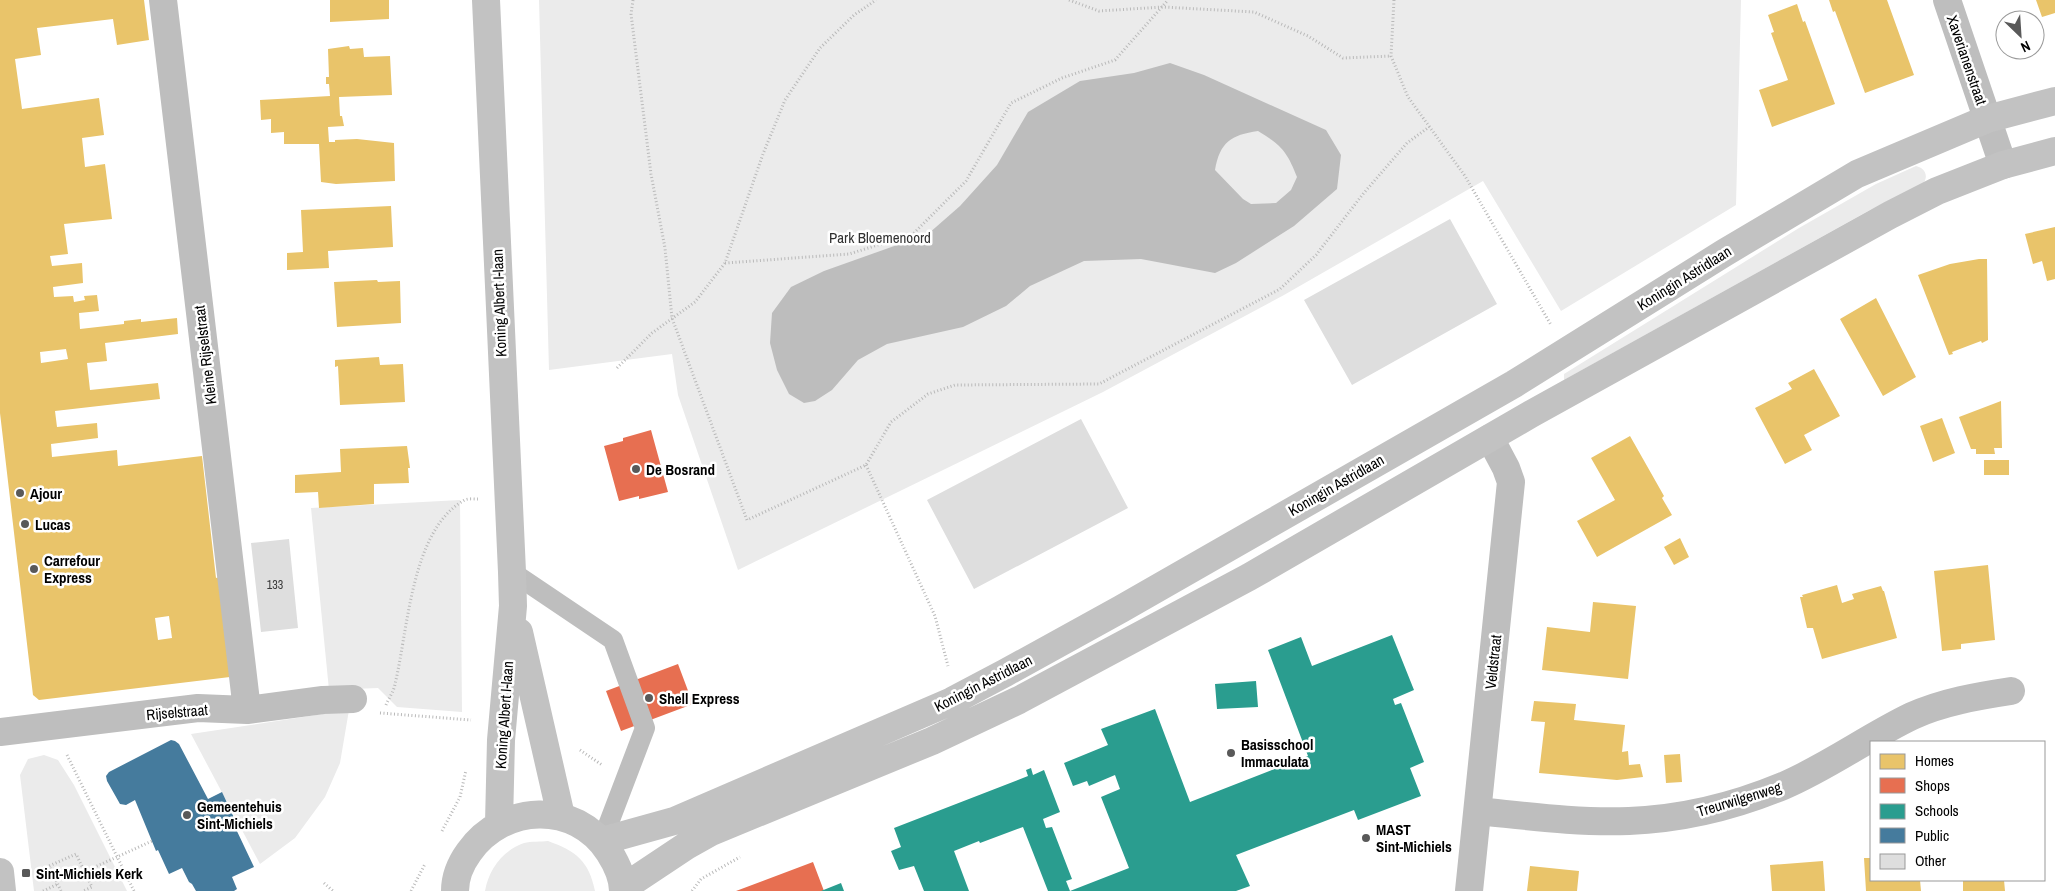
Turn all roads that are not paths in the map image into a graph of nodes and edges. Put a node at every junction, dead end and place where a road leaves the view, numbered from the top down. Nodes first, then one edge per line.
1 (163, 0) edge
2 (486, 0) edge
3 (1947, 0) edge
4 (2055, 101) edge
5 (1987, 120) junction
6 (2055, 151) edge
7 (2003, 165) junction
8 (1490, 438) junction
9 (512, 572) junction
10 (513, 606) junction
11 (2011, 691) dead end
12 (364, 706) road end
13 (247, 710) junction
14 (0, 732) edge
15 (1478, 811) junction
16 (561, 816) junction
17 (499, 823) junction
18 (602, 841) junction
19 (0, 872) edge
20 (623, 889) edge
21 (2, 891) edge
22 (455, 891) edge
23 (1469, 891) edge

1 - 13 street, Kleine Rijselstraat
2 - 9 main road, Koning Albert I-laan
3 - 5 street, Xaverianenstraat
4 - 5 main road, Koningin Astridlaan
5 - 7 street, Xaverianenstraat
5 - 18 main road, Koningin Astridlaan
6 - 7 main road, Koningin Astridlaan
7 - 8 main road, Koningin Astridlaan
8 - 15 street, Veldstraat
8 - 20 main road, Koningin Astridlaan
9 - 10 main road, Koning Albert I-laan
9 - 18 lane
10 - 16 main road, Koning Albert I-laan
10 - 17 main road, Koning Albert I-laan
11 - 15 street, Treurwilgenweg
12 - 13 street, Rijselstraat
13 - 14 street, Rijselstraat
15 - 23 street, Veldstraat
16 - 17 main road
16 - 18 main road
17 - 22 main road
18 - 20 main road
19 - 21 main road

